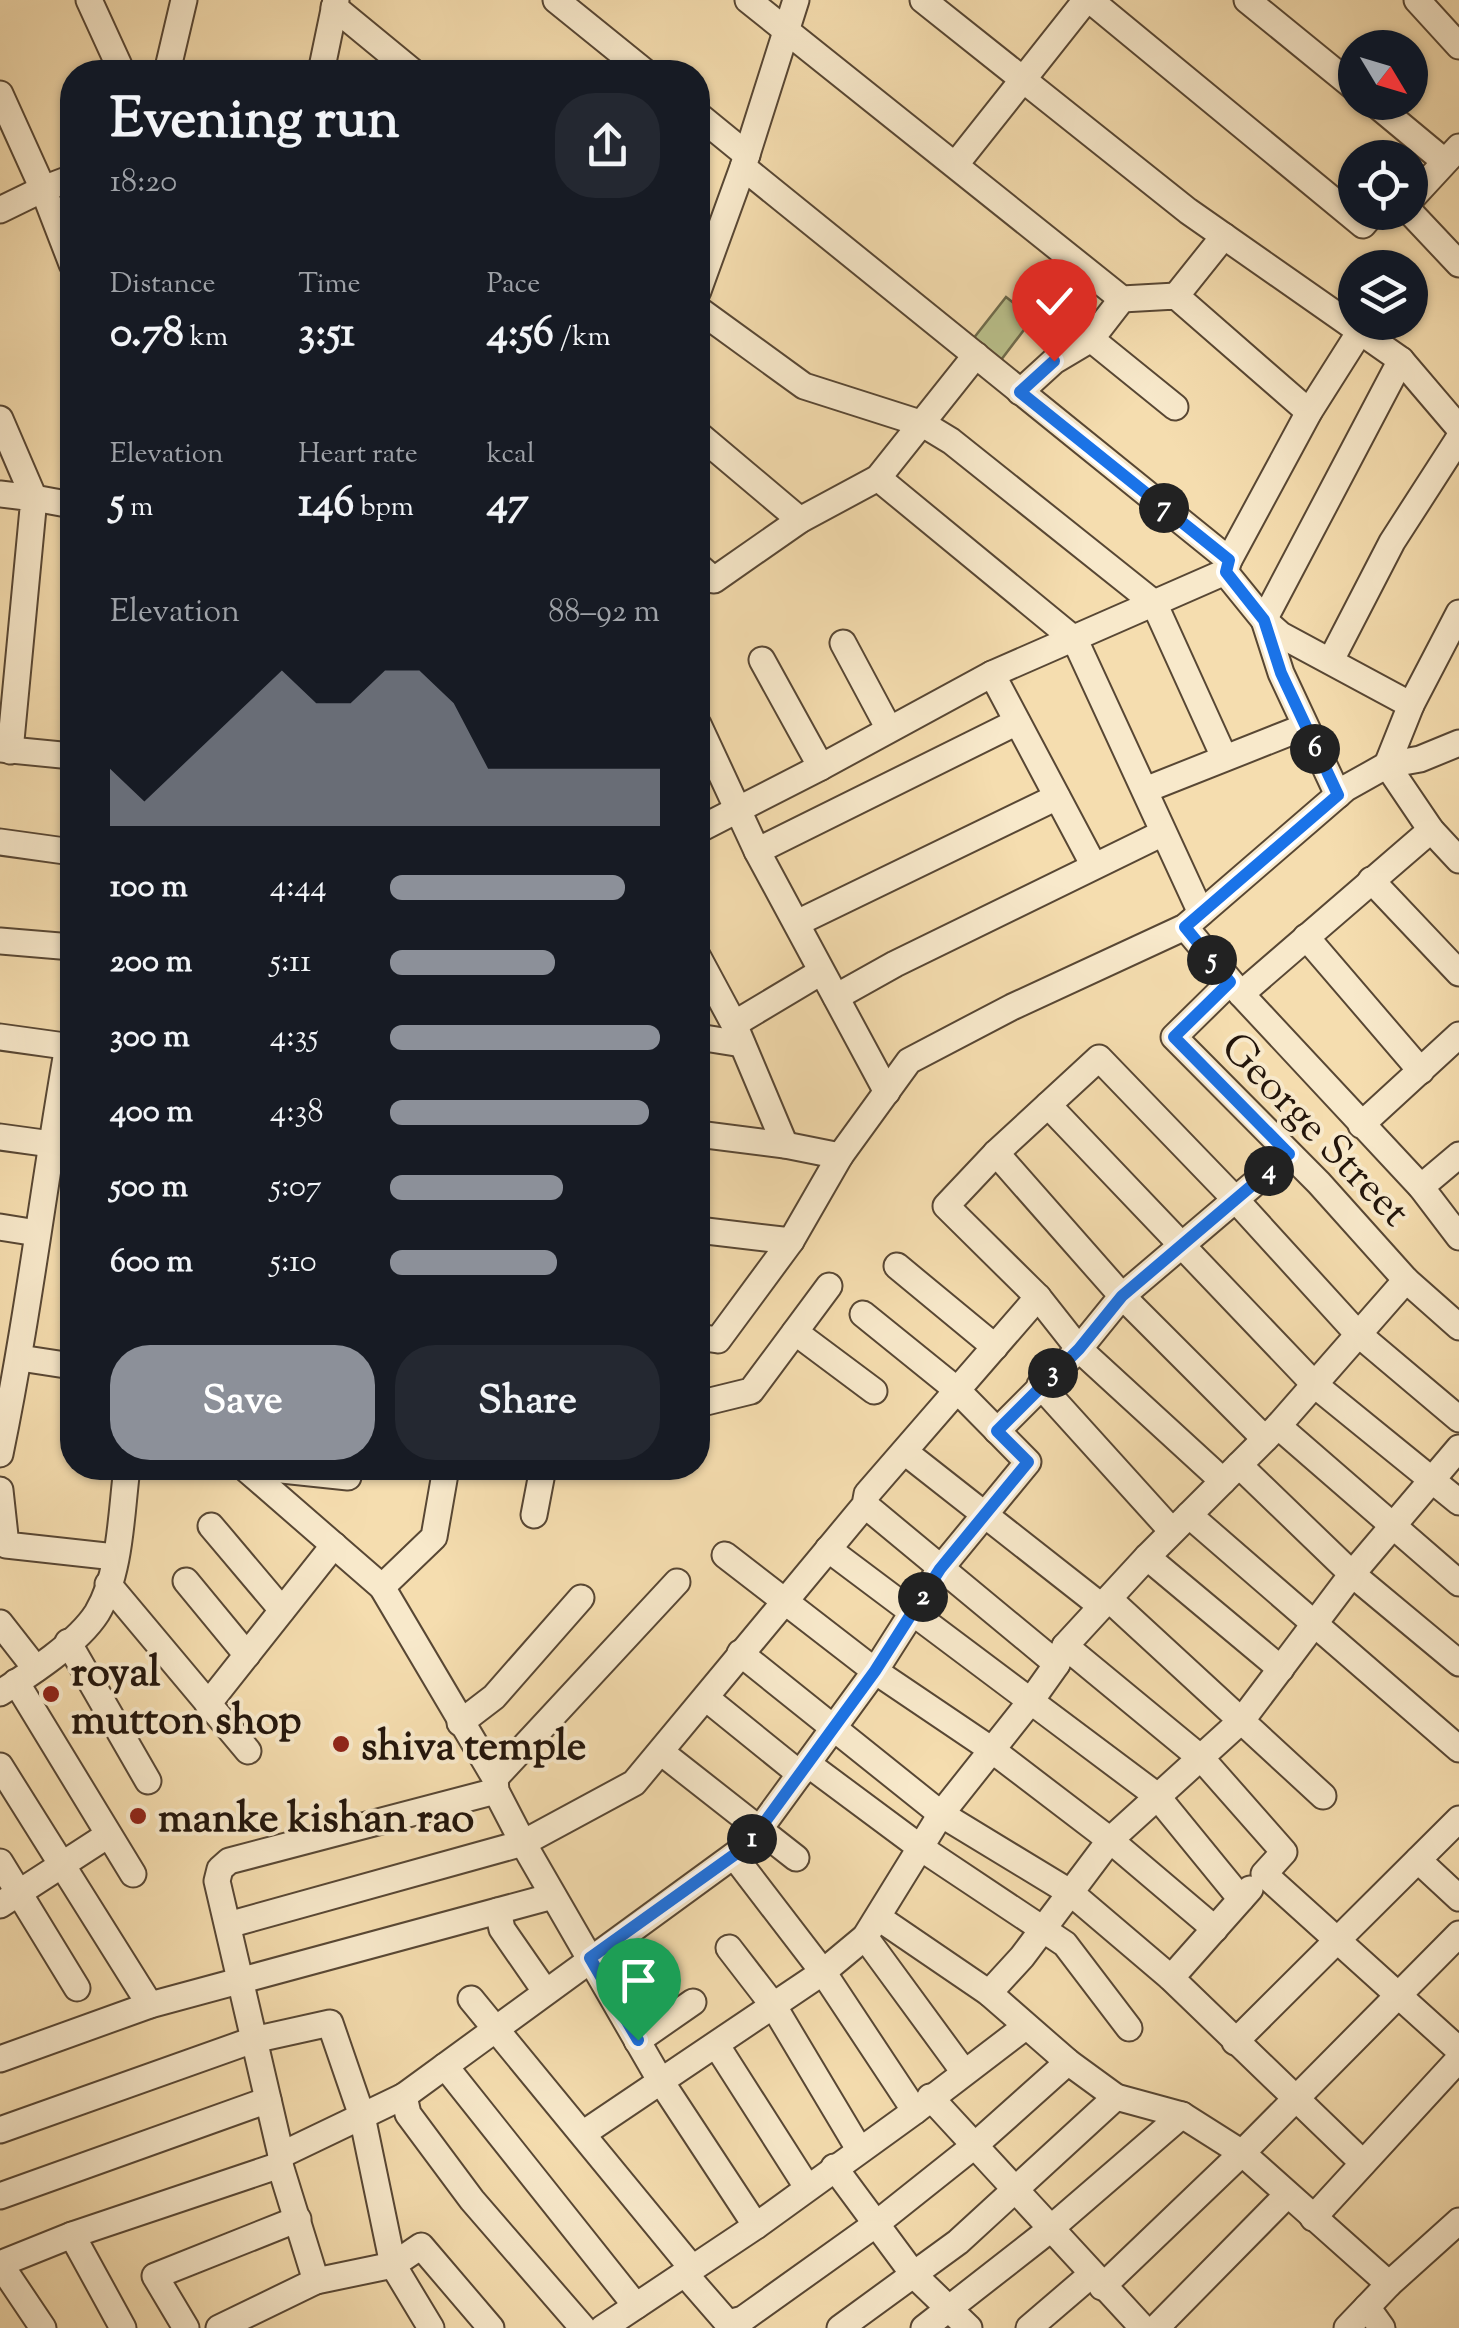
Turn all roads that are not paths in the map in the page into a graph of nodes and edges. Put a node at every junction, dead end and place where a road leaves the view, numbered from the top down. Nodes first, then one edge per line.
1 (89, 0) edge
2 (184, 0) edge
3 (556, 0) edge
4 (748, 0) edge
5 (796, 0) edge
6 (923, 0) edge
7 (1088, 0) edge
8 (1247, 0) edge
9 (1417, 0) edge
10 (335, 3) edge
11 (786, 32) junction
12 (1459, 46) edge
13 (116, 60) edge
14 (170, 60) edge
15 (323, 60) edge
16 (399, 60) edge
17 (630, 60) edge
18 (1338, 74) edge
19 (1023, 78) junction
20 (0, 94) edge
21 (1400, 120) edge
22 (710, 127) edge
23 (1452, 154) edge
24 (744, 161) junction
25 (956, 164) junction
26 (1428, 180) edge
27 (60, 182) edge
28 (44, 188) junction
29 (1338, 204) edge
30 (0, 210) edge
31 (1427, 230) edge
32 (60, 231) edge
33 (1224, 236) junction
34 (710, 258) edge
35 (1459, 264) edge
36 (1176, 296) junction
37 (1122, 299) junction
38 (710, 318) edge
39 (1338, 318) edge
40 (1091, 339) junction
41 (1355, 340) edge
42 (1370, 340) edge
43 (976, 355) junction
44 (1401, 360) junction
45 (1020, 392) junction
46 (1175, 408) dead end
47 (1309, 412) junction
48 (0, 419) edge
49 (924, 424) junction
50 (1459, 428) edge
51 (1459, 438) edge
52 (710, 444) edge
53 (878, 478) junction
54 (0, 494) edge
55 (34, 498) junction
56 (60, 503) edge
57 (800, 520) junction
58 (1227, 566) junction
59 (710, 576) edge
60 (1154, 604) junction
61 (1459, 613) edge
62 (1272, 628) junction
63 (1075, 640) junction
64 (843, 643) dead end
65 (762, 660) dead end
66 (1331, 660) junction
67 (992, 674) junction
68 (1411, 705) junction
69 (1017, 722) junction
70 (1304, 726) junction
71 (889, 729) junction
72 (1459, 742) edge
73 (5, 750) edge
74 (710, 750) edge
75 (60, 755) edge
76 (1224, 757) junction
77 (1387, 766) junction
78 (821, 768) junction
79 (1145, 790) junction
80 (1342, 791) junction
81 (1057, 797) junction
82 (738, 810) junction
83 (710, 824) edge
84 (1432, 830) junction
85 (1162, 833) junction
86 (0, 842) edge
87 (60, 850) edge
88 (757, 851) junction
89 (1459, 860) edge
90 (1094, 866) junction
91 (1371, 880) junction
92 (1193, 920) junction
93 (797, 923) junction
94 (1306, 936) junction
95 (0, 941) edge
96 (60, 946) edge
97 (821, 972) junction
98 (1459, 973) edge
99 (710, 979) edge
100 (1235, 988) junction
101 (836, 997) junction
102 (738, 1034) junction
103 (1459, 1035) edge
104 (0, 1037) edge
105 (710, 1037) edge
106 (60, 1045) edge
107 (1421, 1071) junction
108 (887, 1092) junction
109 (60, 1098) edge
110 (1048, 1105) junction
111 (1361, 1125) junction
112 (710, 1135) edge
113 (0, 1137) edge
114 (51, 1144) junction
115 (785, 1144) junction
116 (996, 1154) junction
117 (1289, 1154) junction
118 (1459, 1155) edge
119 (840, 1156) junction
120 (1421, 1187) junction
121 (1235, 1199) junction
122 (0, 1227) edge
123 (710, 1231) edge
124 (36, 1233) junction
125 (1459, 1238) edge
126 (791, 1241) junction
127 (1184, 1246) junction
128 (897, 1266) dead end
129 (1406, 1280) junction
130 (829, 1286) dead end
131 (1122, 1296) junction
132 (1038, 1297) junction
133 (863, 1314) dead end
134 (1459, 1327) edge
135 (794, 1332) junction
136 (1357, 1334) junction
137 (710, 1339) edge
138 (995, 1347) junction
139 (1079, 1349) junction
140 (20, 1358) junction
141 (60, 1364) edge
142 (1040, 1385) junction
143 (1315, 1385) junction
144 (957, 1390) junction
145 (874, 1391) dead end
146 (710, 1401) edge
147 (1459, 1419) edge
148 (997, 1431) junction
149 (1272, 1432) junction
150 (1459, 1448) edge
151 (905, 1452) junction
152 (0, 1454) edge
153 (1231, 1473) junction
154 (1433, 1479) junction
155 (126, 1480) edge
156 (259, 1480) edge
157 (444, 1480) edge
158 (541, 1480) edge
159 (0, 1490) edge
160 (1459, 1502) edge
161 (865, 1505) junction
162 (985, 1515) junction
163 (534, 1516) dead end
164 (1181, 1523) junction
165 (1392, 1525) junction
166 (211, 1526) dead end
167 (334, 1545) junction
168 (828, 1549) junction
169 (725, 1555) dead end
170 (115, 1557) junction
171 (1146, 1557) junction
172 (940, 1569) junction
173 (1352, 1574) junction
174 (186, 1582) dead end
175 (677, 1582) dead end
176 (1459, 1583) edge
177 (108, 1584) junction
178 (382, 1587) junction
179 (582, 1598) dead end
180 (784, 1600) junction
181 (1105, 1602) junction
182 (282, 1610) junction
183 (912, 1615) junction
184 (0, 1624) edge
185 (1315, 1625) junction
186 (68, 1642) junction
187 (740, 1653) junction
188 (247, 1655) junction
189 (1061, 1655) junction
190 (1459, 1663) edge
191 (1281, 1669) junction
192 (875, 1671) junction
193 (17, 1681) edge
194 (706, 1698) junction
195 (1030, 1702) junction
196 (208, 1704) junction
197 (1242, 1720) junction
198 (460, 1723) junction
199 (834, 1728) junction
200 (248, 1750) dead end
201 (992, 1750) junction
202 (1459, 1750) edge
203 (661, 1752) junction
204 (1202, 1759) junction
205 (0, 1766) edge
206 (804, 1769) junction
207 (148, 1781) dead end
208 (496, 1785) junction
209 (1156, 1795) junction
210 (1323, 1796) dead end
211 (942, 1814) junction
212 (1459, 1819) edge
213 (759, 1829) junction
214 (108, 1835) junction
215 (1110, 1840) junction
216 (523, 1843) junction
217 (921, 1848) junction
218 (734, 1856) junction
219 (796, 1858) dead end
220 (1418, 1860) junction
221 (0, 1862) edge
222 (63, 1866) junction
223 (132, 1874) dead end
224 (1264, 1874) junction
225 (1071, 1893) junction
226 (554, 1896) junction
227 (1459, 1898) edge
228 (10, 1899) edge
229 (1241, 1899) junction
230 (498, 1911) junction
231 (228, 1924) junction
232 (872, 1928) junction
233 (1042, 1929) junction
234 (1215, 1929) junction
235 (1459, 1934) edge
236 (1337, 1940) junction
237 (729, 1948) dead end
238 (590, 1958) junction
239 (823, 1972) junction
240 (1170, 1978) junction
241 (241, 1981) junction
242 (78, 1988) dead end
243 (545, 1992) junction
244 (989, 1992) junction
245 (1398, 1995) junction
246 (471, 1998) dead end
247 (694, 2002) dead end
248 (773, 2004) junction
249 (150, 2006) junction
250 (1025, 2026) junction
251 (495, 2028) junction
252 (1129, 2028) dead end
253 (253, 2040) junction
254 (638, 2040) junction
255 (1235, 2042) junction
256 (717, 2046) junction
257 (1459, 2050) edge
258 (0, 2059) edge
259 (1459, 2059) edge
260 (1068, 2062) junction
261 (446, 2066) junction
262 (964, 2072) junction
263 (660, 2080) junction
264 (404, 2096) junction
265 (1116, 2097) junction
266 (268, 2100) junction
267 (1295, 2100) junction
268 (922, 2104) junction
269 (1182, 2115) junction
270 (362, 2116) junction
271 (0, 2130) edge
272 (584, 2133) junction
273 (974, 2146) junction
274 (859, 2149) junction
275 (1242, 2154) junction
276 (280, 2160) junction
277 (1364, 2163) junction
278 (834, 2167) junction
279 (807, 2188) junction
280 (1016, 2190) junction
281 (1287, 2195) junction
282 (0, 2196) edge
283 (1313, 2218) junction
284 (298, 2219) junction
285 (1459, 2222) edge
286 (876, 2224) junction
287 (756, 2226) junction
288 (1051, 2228) junction
289 (72, 2235) junction
290 (0, 2264) edge
291 (393, 2265) junction
292 (688, 2271) junction
293 (914, 2275) junction
294 (1097, 2280) junction
295 (316, 2281) junction
296 (1389, 2284) junction
297 (636, 2306) junction
298 (950, 2308) junction
299 (1374, 2318) edge
300 (253, 2321) edge
301 (1126, 2322) edge
302 (730, 2326) edge
303 (43, 2328) edge
304 (123, 2328) edge
305 (186, 2328) edge
306 (218, 2328) edge
307 (431, 2328) edge
308 (491, 2328) edge
309 (583, 2328) edge
310 (603, 2328) edge
311 (840, 2328) edge
312 (924, 2328) edge
313 (969, 2328) edge
314 (1029, 2328) edge
315 (1156, 2328) edge
316 (1347, 2328) edge

1 - 13 street
2 - 14 street
3 - 17 street
4 - 11 street
5 - 11 street
6 - 19 street
7 - 19 street
7 - 29 street
8 - 18 street
9 - 12 street
10 - 15 street
10 - 16 street
11 - 24 street
11 - 25 street
19 - 25 street
19 - 33 street
20 - 28 street
21 - 23 street
22 - 24 street
23 - 26 street
24 - 34 street
24 - 43 street
25 - 37 street
27 - 28 street
28 - 30 street
28 - 32 street
31 - 35 street
33 - 36 street
33 - 39 street
36 - 37 street
36 - 47 street
37 - 40 street
38 - 49 street
40 - 45 street
40 - 46 street
41 - 47 street
42 - 44 street
43 - 45 street
43 - 49 street
44 - 50 street
44 - 62 street
45 - 58 street
47 - 58 street
48 - 55 street
49 - 53 street
49 - 60 street
51 - 66 street
52 - 57 street
53 - 57 street
53 - 63 street
54 - 55 street
55 - 56 street
55 - 73 street
57 - 59 street
58 - 60 street
58 - 62 street
60 - 63 street
60 - 76 street
61 - 68 street
62 - 66 street
62 - 70 street
62 - 80 street
63 - 67 street
63 - 79 street
64 - 71 street
65 - 78 street
66 - 68 street
67 - 69 street
67 - 71 street
68 - 77 street
69 - 81 street
69 - 88 street
70 - 76 street
70 - 80 street
71 - 78 street
72 - 77 street
73 - 75 street
74 - 82 street
76 - 79 street
77 - 80 street
77 - 84 street
78 - 82 street
79 - 85 street
80 - 92 street
81 - 90 street
81 - 93 street
82 - 83 street
82 - 88 street
84 - 89 street
84 - 91 street
85 - 90 street
85 - 92 street
86 - 87 street
88 - 93 street
90 - 101 street
91 - 94 street
91 - 98 street
92 - 100 street
92 - 108 street
93 - 97 street
94 - 100 street
94 - 107 street
95 - 96 street
97 - 101 street
97 - 102 street
99 - 102 street
100 - 111 street
100 - 117 street, George Street
101 - 108 street
102 - 105 street
102 - 115 street
103 - 107 street
104 - 106 street
107 - 111 street
108 - 119 street
109 - 114 street
110 - 116 street
110 - 121 street
110 - 127 street
111 - 120 street
112 - 115 street
113 - 114 street
114 - 124 street
115 - 119 street
116 - 131 street
116 - 132 street
117 - 121 street
117 - 129 street, George Street
118 - 120 street
119 - 126 street
120 - 125 street
121 - 127 street
121 - 136 street
122 - 124 street
123 - 126 street
124 - 140 street
126 - 137 street
127 - 131 street
127 - 143 street
128 - 138 street
129 - 134 street, George Street
129 - 136 street
130 - 135 street
131 - 139 street
131 - 149 street
132 - 138 street
132 - 139 street
133 - 144 street
135 - 145 street
135 - 146 street
136 - 143 street
136 - 147 street
138 - 144 street
139 - 142 street
139 - 153 street
140 - 141 street
140 - 152 street
142 - 148 street
142 - 164 street
143 - 149 street
143 - 154 street
144 - 148 street
144 - 151 street
148 - 162 street
149 - 153 street
149 - 165 street
150 - 154 street
151 - 161 street
151 - 162 street
153 - 164 street
153 - 173 street
154 - 160 street
154 - 165 street
155 - 170 street
156 - 167 street
157 - 178 street
158 - 163 street
159 - 170 street
161 - 168 street
161 - 172 street
162 - 172 street
162 - 181 street
164 - 171 street
164 - 185 street
165 - 173 street
165 - 176 street
166 - 182 street
167 - 178 street
167 - 182 street
168 - 180 street
168 - 183 street
169 - 180 street
170 - 177 street
171 - 181 street
171 - 191 street
172 - 183 street
172 - 189 street
173 - 185 street
173 - 190 street
174 - 188 street
175 - 208 street
177 - 186 street
177 - 196 street
178 - 198 street
179 - 198 street
180 - 187 street
180 - 192 street
181 - 189 street
181 - 197 street
182 - 188 street
183 - 192 street
183 - 195 street
184 - 193 street
185 - 191 street
185 - 202 street
186 - 193 street
186 - 207 street
187 - 194 street
187 - 199 street
188 - 196 street
189 - 195 street
189 - 204 street
191 - 197 street
192 - 199 street
192 - 201 street
193 - 214 street
194 - 203 street
194 - 206 street
195 - 201 street
195 - 209 street
196 - 200 street
197 - 204 street
197 - 210 street
198 - 208 street
199 - 206 street
199 - 211 street
201 - 211 street
201 - 215 street
203 - 213 street
203 - 216 street
204 - 209 street
204 - 224 street
205 - 222 street
206 - 213 street
206 - 217 street
208 - 216 street
208 - 231 street
209 - 215 street
209 - 229 street
211 - 217 street
211 - 225 street
212 - 220 street
213 - 218 street
213 - 219 street
214 - 222 street
214 - 223 street
215 - 225 street
215 - 234 street
216 - 226 street
216 - 231 street
217 - 232 street
217 - 233 street
218 - 238 street
218 - 239 street
220 - 227 street
220 - 236 street
221 - 228 street
222 - 228 street
222 - 249 street
224 - 229 street
224 - 236 street
225 - 233 street
225 - 240 street
226 - 230 street
226 - 238 street
228 - 242 street
229 - 234 street
230 - 241 street
230 - 243 street
231 - 241 street
232 - 239 street
232 - 244 street
232 - 262 street
233 - 244 street
233 - 252 street
234 - 240 street
235 - 245 street
236 - 245 street
236 - 255 street
237 - 248 street
238 - 243 street
238 - 254 street
239 - 248 street
239 - 268 street
240 - 255 street
241 - 249 street
241 - 253 street
243 - 251 street
244 - 250 street
245 - 257 street
245 - 267 street
246 - 251 street
247 - 254 street
248 - 256 street
248 - 274 street
249 - 258 street
250 - 260 street
250 - 262 street
251 - 261 street
251 - 272 street
253 - 266 street
253 - 270 street
253 - 271 street
254 - 263 street
255 - 267 street
256 - 263 street
256 - 279 street
259 - 277 street
260 - 265 street
260 - 273 street
261 - 264 street
261 - 297 street
262 - 268 street
263 - 272 street
263 - 287 street
264 - 270 street
264 - 309 street
265 - 269 street
265 - 280 street
266 - 276 street
266 - 282 street
267 - 275 street
267 - 277 street
268 - 273 street
268 - 274 street
269 - 275 street
269 - 288 street
270 - 276 street
270 - 291 street
272 - 292 street
273 - 280 street
273 - 286 street
274 - 278 street
275 - 281 street
275 - 294 street
276 - 284 street
276 - 289 street
277 - 283 street
278 - 279 street
278 - 286 street
279 - 287 street
280 - 288 street
280 - 293 street
281 - 283 street
281 - 315 street
283 - 296 street
284 - 295 street
284 - 305 street
285 - 296 street
286 - 293 street
286 - 302 street
287 - 292 street
288 - 294 street
288 - 298 street
289 - 290 street
289 - 304 street
290 - 303 street
291 - 295 street
291 - 307 street
291 - 308 street
292 - 297 street
292 - 302 street
293 - 298 street
293 - 311 street
294 - 301 street
294 - 314 street
295 - 300 street
296 - 299 street
297 - 310 street
298 - 312 street
298 - 313 street
299 - 316 street
300 - 306 street

